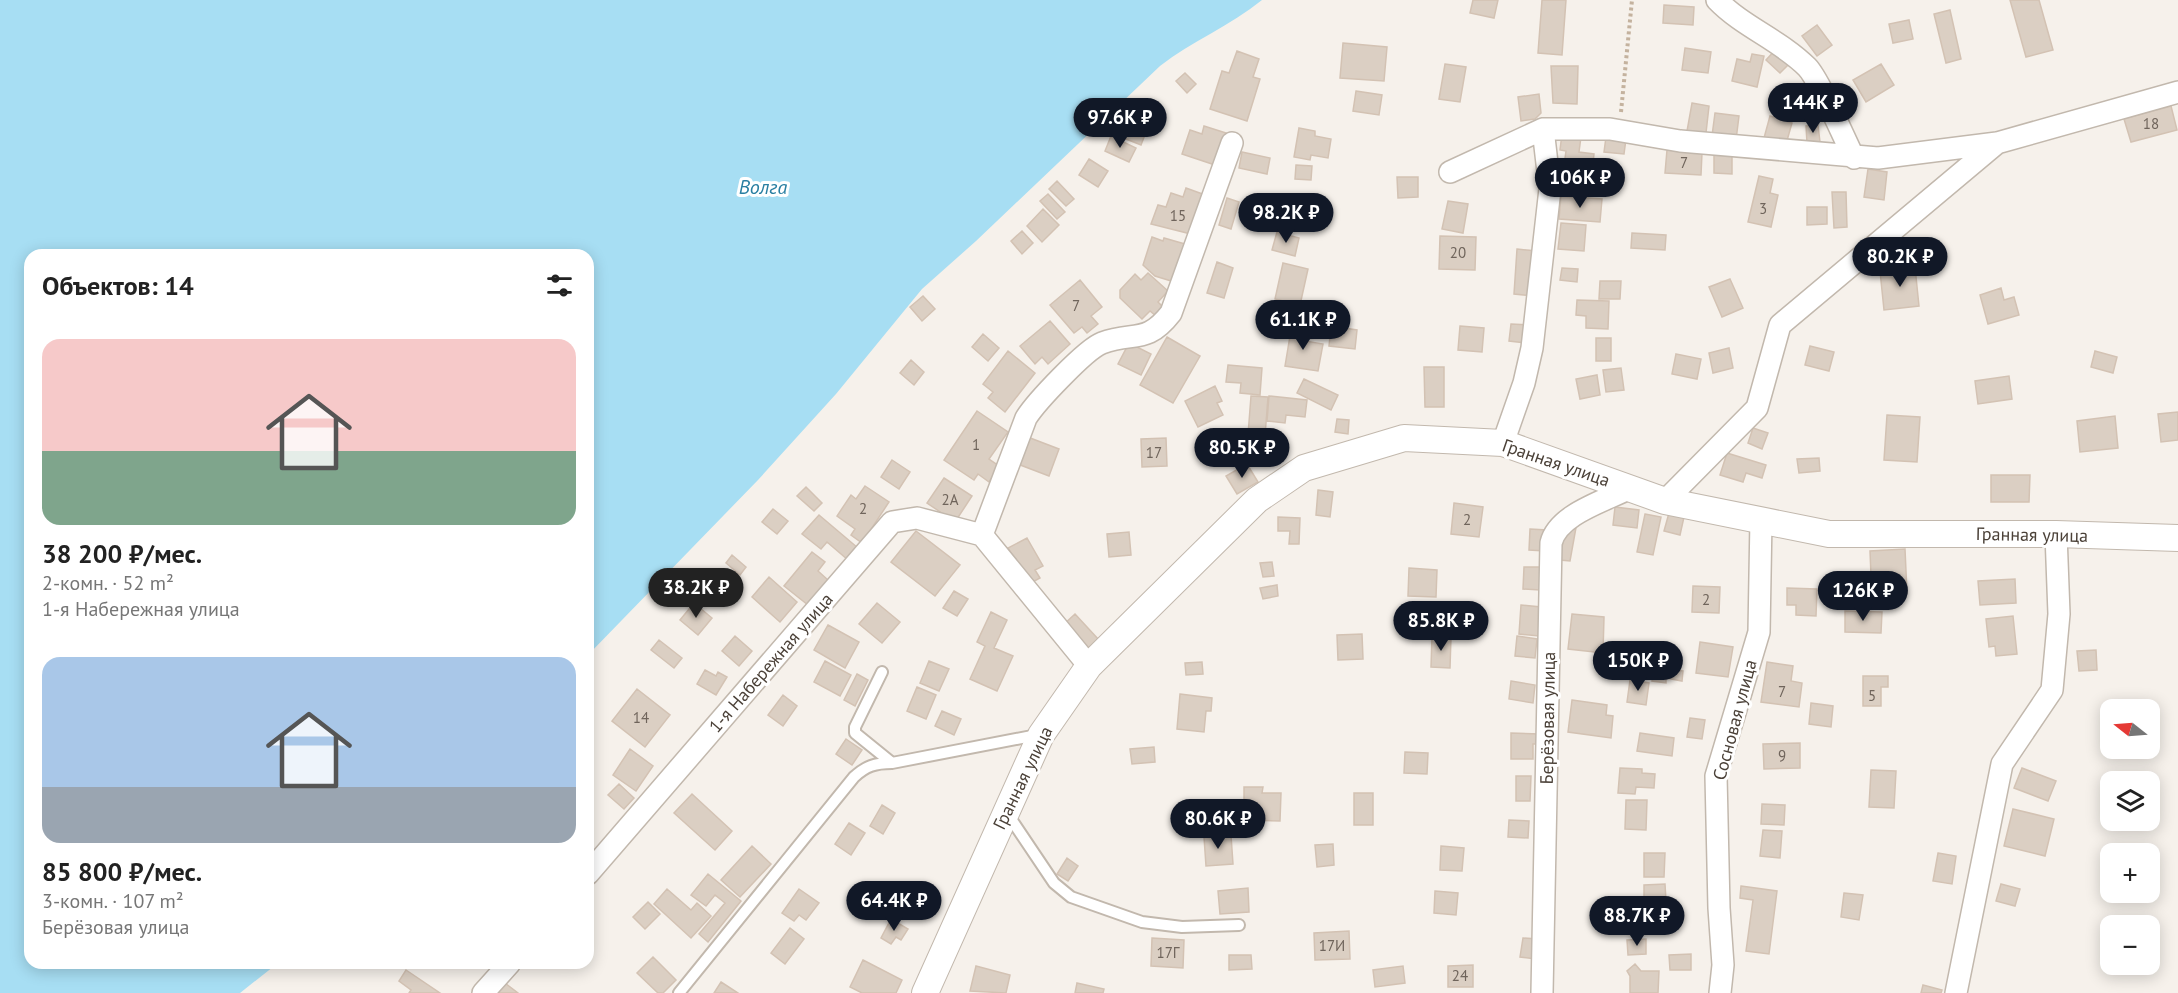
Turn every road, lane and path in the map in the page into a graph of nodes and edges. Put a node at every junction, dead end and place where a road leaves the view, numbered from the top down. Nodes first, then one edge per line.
1 (1632, 0) edge
2 (1717, 0) edge
3 (2178, 92) edge
4 (1543, 129) junction
5 (1619, 131) junction
6 (1232, 143) dead end
7 (1997, 143) junction
8 (1854, 158) junction
9 (1450, 172) dead end
10 (1503, 443) junction
11 (1629, 488) junction
12 (1665, 501) junction
13 (1761, 519) junction
14 (2056, 534) junction
15 (982, 535) junction
16 (2178, 538) edge
17 (1089, 666) junction
18 (882, 672) dead end
19 (1041, 735) junction
20 (892, 763) junction
21 (594, 867) edge
22 (1239, 925) dead end
23 (505, 969) edge
24 (483, 993) edge
25 (678, 993) edge
26 (926, 993) edge
27 (1542, 993) edge
28 (1720, 993) edge
29 (1956, 993) edge

1 - 5 path
2 - 8 street
3 - 7 street
4 - 5 street
4 - 9 street
4 - 10 street
5 - 8 street
6 - 15 street
7 - 8 street
7 - 12 street
10 - 11 street, Гранная улица
10 - 17 street, Гранная улица
11 - 12 street, Гранная улица
11 - 27 street, Берёзовая улица
12 - 13 street, Гранная улица
13 - 14 street, Гранная улица
13 - 28 street, Сосновая улица
14 - 16 street, Гранная улица
14 - 29 street
15 - 17 street
15 - 21 street, 1-я Набережная улица
17 - 19 street, Гранная улица
18 - 20 lane
19 - 20 lane
19 - 22 lane
19 - 26 street, Гранная улица
20 - 25 lane
23 - 24 street

